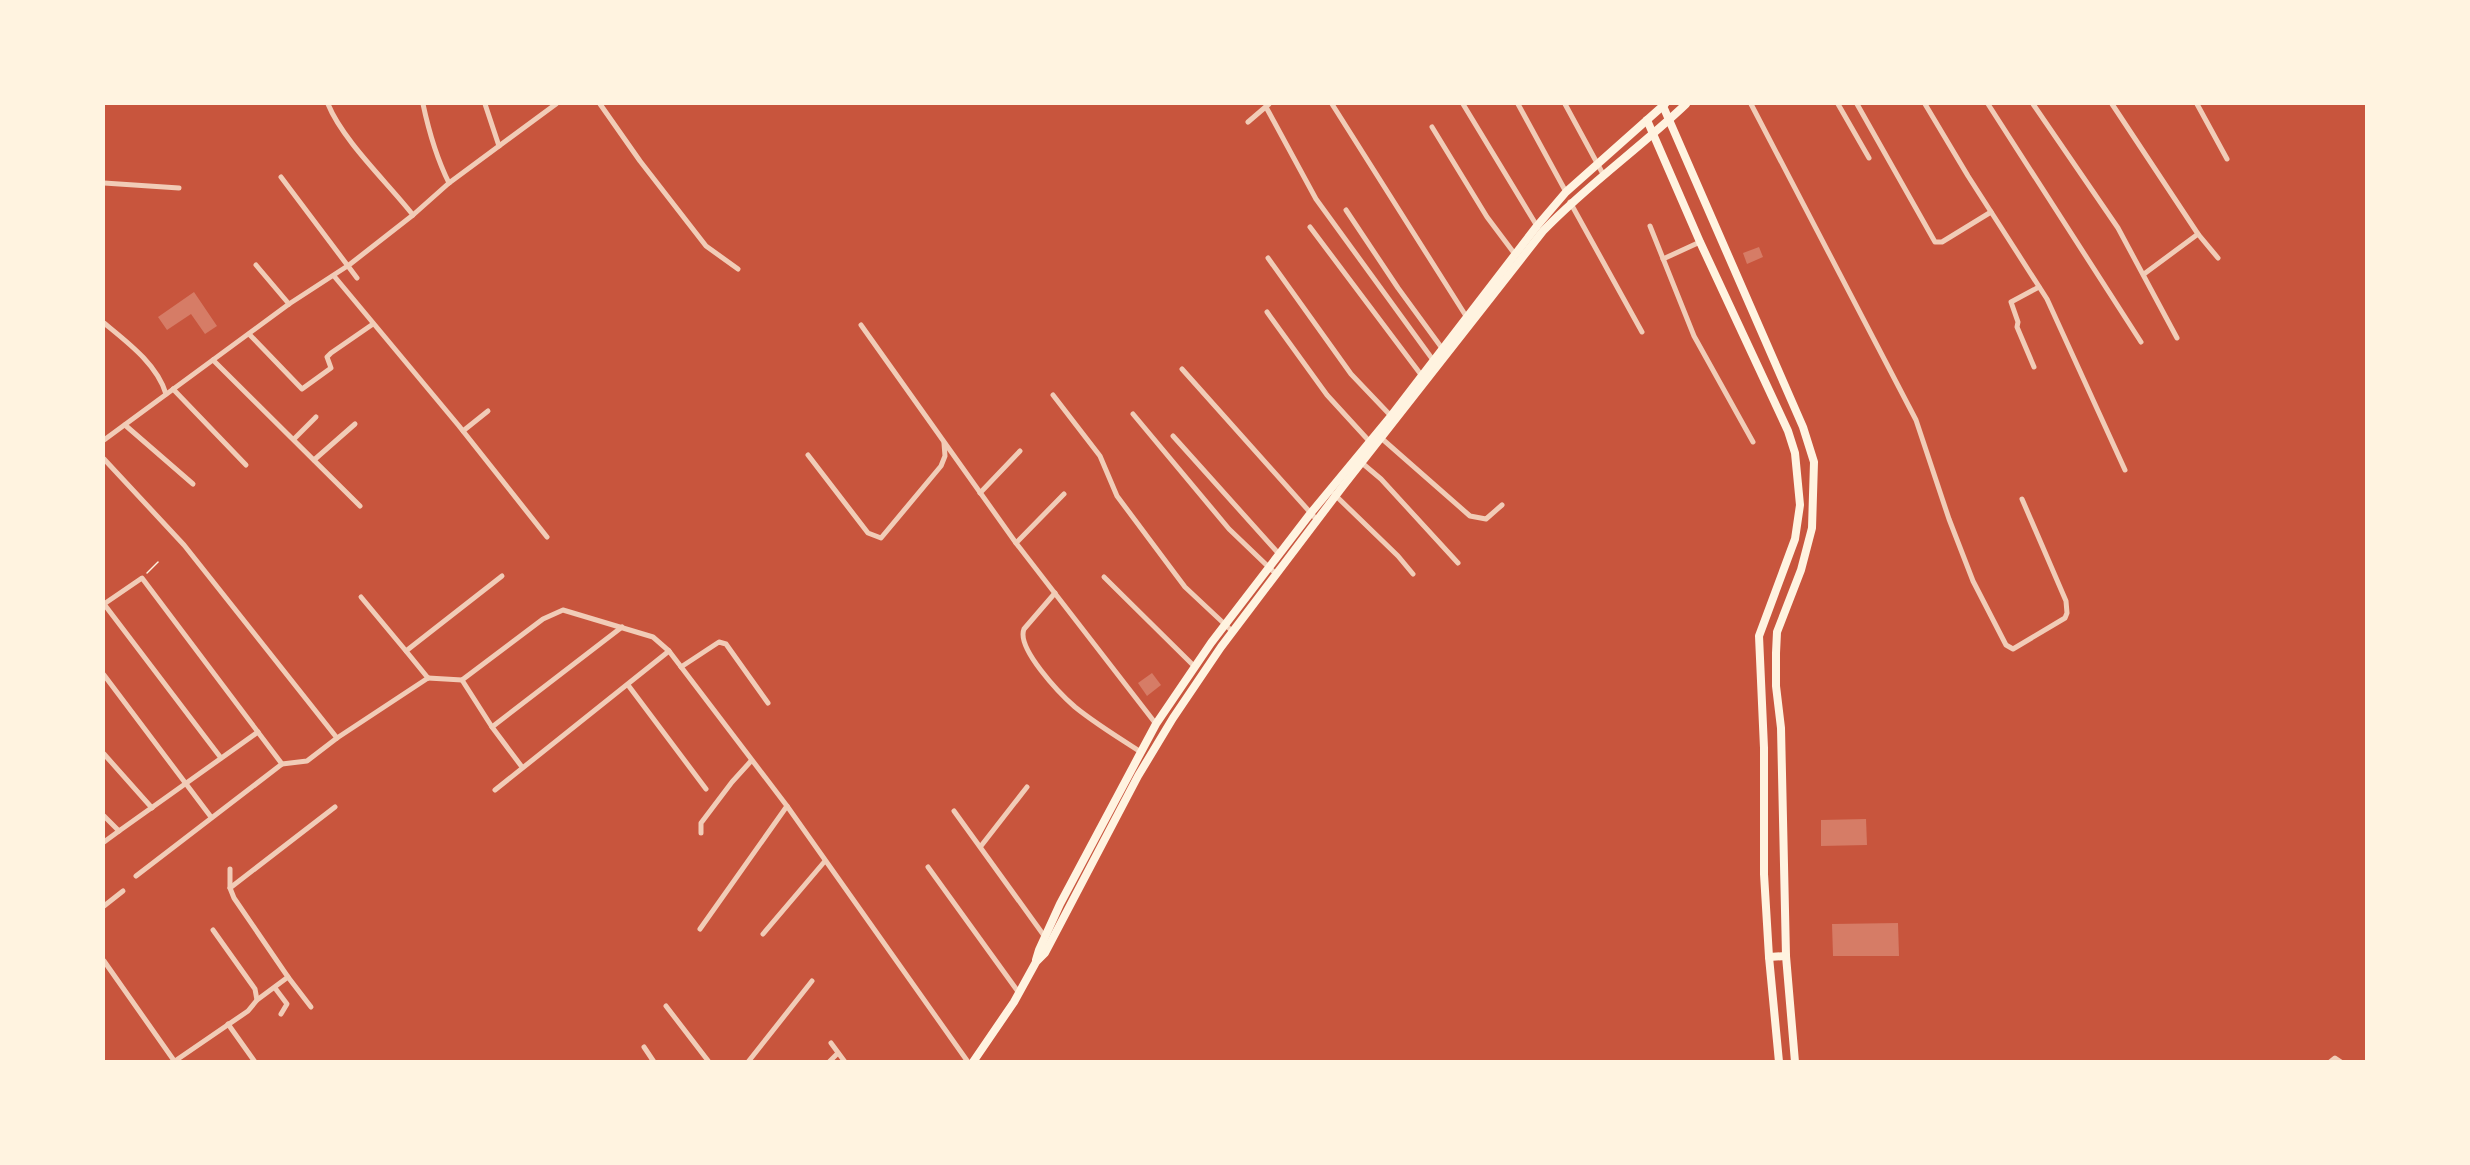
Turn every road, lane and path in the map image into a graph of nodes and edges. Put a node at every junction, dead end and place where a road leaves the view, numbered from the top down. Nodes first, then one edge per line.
1 (328, 104) edge
2 (423, 104) edge
3 (486, 104) edge
4 (556, 104) edge
5 (600, 104) edge
6 (1332, 104) edge
7 (1463, 104) edge
8 (1518, 104) edge
9 (1565, 104) edge
10 (1686, 104) edge
11 (1751, 104) edge
12 (1838, 104) edge
13 (1857, 104) edge
14 (1925, 104) edge
15 (1988, 104) edge
16 (2033, 104) edge
17 (2112, 104) edge
18 (2197, 104) edge
19 (1267, 105) edge
20 (1664, 105) edge
21 (1647, 120) junction
22 (1669, 120) junction
23 (1248, 122) dead end
24 (1432, 127) dead end
25 (1654, 133) junction
26 (498, 146) junction
27 (1869, 158) dead end
28 (2227, 159) dead end
29 (1597, 163) junction
30 (1603, 174) junction
31 (281, 177) dead end
32 (104, 183) edge
33 (449, 183) junction
34 (179, 188) dead end
35 (1566, 192) junction
36 (1570, 202) junction
37 (1346, 210) dead end
38 (1991, 212) junction
39 (413, 215) junction
40 (1537, 226) junction
41 (1650, 226) dead end
42 (1310, 227) dead end
43 (2198, 234) junction
44 (1700, 242) junction
45 (1514, 253) junction
46 (1268, 258) dead end
47 (2218, 258) dead end
48 (1663, 260) junction
49 (256, 265) dead end
50 (349, 265) junction
51 (738, 269) dead end
52 (2144, 274) junction
53 (334, 276) junction
54 (357, 278) dead end
55 (2039, 286) junction
56 (289, 304) junction
57 (1267, 312) dead end
58 (1467, 316) junction
59 (104, 323) edge
60 (373, 324) junction
61 (861, 325) dead end
62 (1642, 332) dead end
63 (249, 334) junction
64 (2177, 338) dead end
65 (2141, 342) dead end
66 (1444, 352) junction
67 (213, 360) junction
68 (1434, 360) junction
69 (2034, 367) dead end
70 (1182, 369) dead end
71 (1422, 376) junction
72 (173, 389) junction
73 (166, 394) junction
74 (1053, 395) dead end
75 (488, 411) dead end
76 (1133, 414) dead end
77 (1391, 416) junction
78 (316, 417) dead end
79 (355, 424) dead end
80 (124, 425) junction
81 (463, 431) junction
82 (1173, 436) dead end
83 (1379, 436) junction
84 (294, 439) junction
85 (104, 440) edge
86 (944, 441) junction
87 (1370, 442) junction
88 (1753, 442) dead end
89 (1020, 451) dead end
90 (808, 455) dead end
91 (104, 459) edge
92 (314, 460) junction
93 (1362, 463) junction
94 (246, 465) dead end
95 (2125, 470) dead end
96 (193, 484) dead end
97 (980, 493) junction
98 (1333, 493) junction
99 (1064, 494) dead end
100 (2022, 500) dead end
101 (1502, 505) dead end
102 (360, 506) dead end
103 (1314, 517) junction
104 (547, 537) dead end
105 (1016, 543) junction
106 (1279, 554) junction
107 (158, 562) dead end
108 (1458, 563) dead end
109 (1268, 568) junction
110 (1276, 574) junction
111 (1413, 574) dead end
112 (502, 576) dead end
113 (1104, 577) dead end
114 (141, 578) junction
115 (1055, 593) junction
116 (361, 597) dead end
117 (104, 604) edge
118 (1225, 625) junction
119 (622, 627) junction
120 (1233, 632) junction
121 (406, 651) junction
122 (669, 651) junction
123 (681, 667) junction
124 (1195, 667) junction
125 (104, 675) edge
126 (428, 678) junction
127 (462, 680) junction
128 (628, 685) junction
129 (768, 704) dead end
130 (1156, 724) junction
131 (492, 727) junction
132 (258, 732) junction
133 (337, 738) junction
134 (1141, 752) junction
135 (104, 754) edge
136 (221, 758) junction
137 (750, 759) junction
138 (282, 764) junction
139 (522, 767) junction
140 (1134, 774) junction
141 (185, 784) junction
142 (1027, 787) dead end
143 (705, 789) dead end
144 (495, 790) dead end
145 (787, 806) junction
146 (335, 807) dead end
147 (152, 808) junction
148 (954, 811) dead end
149 (104, 816) edge
150 (211, 817) junction
151 (119, 831) junction
152 (701, 833) dead end
153 (104, 842) edge
154 (981, 846) junction
155 (825, 861) junction
156 (928, 867) dead end
157 (230, 869) dead end
158 (136, 876) dead end
159 (230, 888) junction
160 (123, 891) dead end
161 (104, 906) edge
162 (700, 929) dead end
163 (213, 930) dead end
164 (763, 934) dead end
165 (1045, 937) junction
166 (1786, 956) junction
167 (1769, 957) junction
168 (104, 961) edge
169 (1036, 962) junction
170 (288, 977) junction
171 (812, 981) dead end
172 (275, 988) junction
173 (1019, 993) junction
174 (257, 1000) junction
175 (666, 1006) dead end
176 (311, 1007) dead end
177 (281, 1014) dead end
178 (228, 1024) junction
179 (831, 1043) dead end
180 (644, 1047) dead end
181 (838, 1053) junction
182 (175, 1061) edge
183 (255, 1062) edge
184 (654, 1062) edge
185 (709, 1062) edge
186 (748, 1062) edge
187 (829, 1062) edge
188 (844, 1062) edge
189 (968, 1062) edge
190 (973, 1062) edge
191 (1779, 1062) edge
192 (1795, 1062) edge
193 (2330, 1062) edge
194 (2341, 1062) edge

1 - 39 street
2 - 33 street
3 - 26 street
4 - 26 street
5 - 51 street
6 - 58 street
7 - 40 street
8 - 35 street
9 - 29 street
10 - 22 main road
11 - 100 street
12 - 27 street
13 - 38 street
14 - 38 street
15 - 65 street
16 - 52 street
17 - 43 street
18 - 28 street
19 - 23 street
19 - 68 street
20 - 21 main road
20 - 22 main road
21 - 25 main road
21 - 29 main road
22 - 25 main road
22 - 166 main road
24 - 45 street
25 - 30 main road
25 - 44 main road
26 - 33 street
29 - 30 street
29 - 35 main road
30 - 36 main road
31 - 50 street
32 - 34 street
33 - 39 street
35 - 40 main road
36 - 62 street
36 - 66 main road
37 - 66 street
38 - 55 street
39 - 50 street
40 - 45 main road
41 - 48 street
42 - 71 street
43 - 47 street
43 - 52 street
44 - 48 street
44 - 167 main road
45 - 58 main road
46 - 77 street
48 - 88 street
49 - 56 street
50 - 53 street
50 - 54 street
52 - 64 street
53 - 56 street
53 - 60 street
55 - 69 street
55 - 95 street
56 - 63 street
57 - 87 street
58 - 66 main road
59 - 73 street
60 - 63 street
60 - 81 street
61 - 86 street
63 - 67 street
66 - 68 main road
66 - 83 main road
67 - 72 street
67 - 84 street
68 - 71 main road
70 - 103 street
71 - 77 main road
72 - 73 street
72 - 94 street
73 - 80 street
74 - 118 street
75 - 81 street
76 - 109 street
77 - 83 main road
78 - 84 street
79 - 92 street
80 - 85 street
80 - 96 street
81 - 104 street
82 - 106 street
83 - 87 main road
83 - 93 main road
83 - 101 street
84 - 92 street
86 - 90 street
86 - 97 street
87 - 98 main road
89 - 97 street
91 - 133 street
92 - 102 street
93 - 98 main road
93 - 108 street
97 - 105 street
98 - 103 main road
98 - 111 street
99 - 105 street
103 - 106 main road
103 - 110 main road
105 - 115 street
106 - 109 main road
107 - 114 path
109 - 110 street
109 - 118 main road
110 - 120 main road
112 - 121 street
113 - 124 street
114 - 117 street
114 - 132 street
115 - 130 street
115 - 134 street
116 - 121 street
117 - 136 street
118 - 120 street
118 - 124 main road
119 - 122 street
119 - 127 street
119 - 131 street
120 - 140 main road
121 - 126 street
122 - 123 street
122 - 128 street
123 - 129 street
123 - 137 street
124 - 130 main road
125 - 141 street
126 - 127 street
126 - 133 street
127 - 131 street
128 - 139 street
128 - 143 street
130 - 134 main road
131 - 139 street
132 - 136 street
132 - 138 street
133 - 138 street
134 - 140 main road
135 - 147 street
136 - 141 street
137 - 145 street
137 - 152 street
138 - 150 street
139 - 144 street
140 - 165 main road
140 - 169 main road
141 - 147 street
141 - 150 street
142 - 154 street
145 - 155 street
145 - 162 street
146 - 159 street
147 - 151 street
148 - 154 street
149 - 151 street
150 - 158 street
151 - 153 street
154 - 165 street
155 - 164 street
155 - 189 street
156 - 173 street
157 - 159 street
159 - 170 street
160 - 161 street
163 - 174 street
165 - 169 main road
166 - 167 main road
166 - 192 main road
167 - 191 main road
168 - 182 street
169 - 173 main road
170 - 172 street
170 - 176 street
171 - 186 street
172 - 174 street
172 - 177 street
173 - 190 main road
174 - 178 street
175 - 185 street
178 - 182 street
178 - 183 street
179 - 181 street
180 - 184 street
181 - 187 street
181 - 188 street
193 - 194 street

